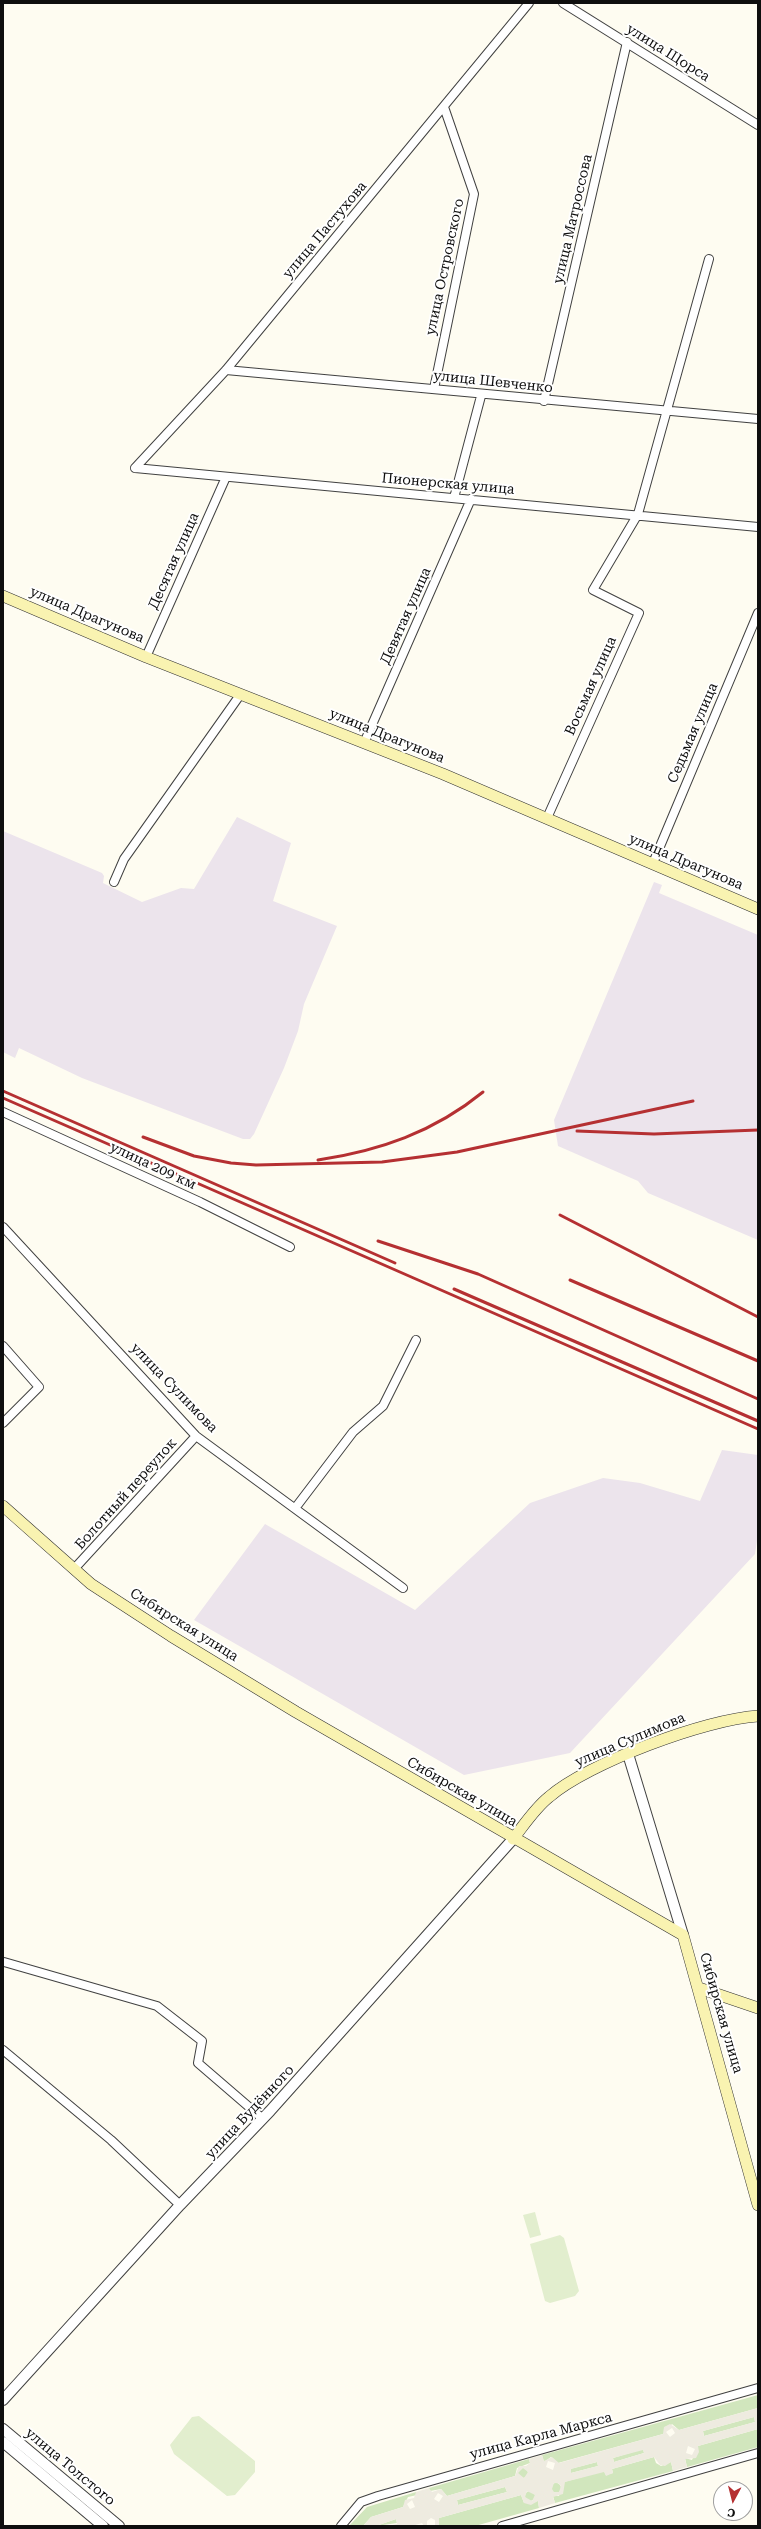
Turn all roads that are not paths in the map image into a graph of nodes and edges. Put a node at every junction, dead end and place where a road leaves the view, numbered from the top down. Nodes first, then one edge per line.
1 (529, 3) edge
2 (563, 3) edge
3 (627, 42) junction
4 (444, 107) junction
5 (757, 121) edge
6 (709, 259) dead end
7 (226, 370) junction
8 (434, 389) junction
9 (481, 396) junction
10 (544, 400) junction
11 (668, 410) junction
12 (758, 420) edge
13 (135, 468) joint
14 (226, 477) junction
15 (454, 498) junction
16 (471, 499) junction
17 (638, 514) junction
18 (758, 527) edge
19 (3, 596) edge
20 (758, 613) edge
21 (146, 657) junction
22 (240, 695) junction
23 (364, 743) junction
24 (547, 818) junction
25 (653, 863) junction
26 (114, 882) dead end
27 (758, 909) edge
28 (3, 1112) edge
29 (3, 1227) edge
30 (290, 1247) dead end
31 (416, 1340) dead end
32 (3, 1346) edge
33 (3, 1423) edge
34 (196, 1436) junction
35 (3, 1506) edge
36 (296, 1507) junction
37 (74, 1570) junction
38 (403, 1588) dead end
39 (758, 1716) edge
40 (628, 1754) junction
41 (513, 1839) junction
42 (683, 1935) junction
43 (4, 1962) edge
44 (699, 1988) junction
45 (758, 2008) edge
46 (3, 2050) edge
47 (263, 2119) junction
48 (180, 2205) junction
49 (758, 2205) edge
50 (758, 2388) edge
51 (3, 2400) edge
52 (3, 2429) edge
53 (3, 2442) edge
54 (758, 2453) edge
55 (103, 2526) edge
56 (118, 2526) edge
57 (341, 2526) edge
58 (502, 2526) edge

1 - 4 street, улица Пастухова
2 - 3 street, улица Щорса
3 - 5 street, улица Щорса
3 - 10 street, улица Матроссова
4 - 7 street, улица Пастухова
4 - 8 street, улица Островского
6 - 11 street
7 - 8 street, улица Шевченко
7 - 13 street, улица Пастухова
8 - 9 street, улица Шевченко
9 - 10 street, улица Шевченко
9 - 15 street
10 - 11 street, улица Шевченко
11 - 12 street, улица Шевченко
11 - 17 street
13 - 14 street, Пионерская улица
14 - 15 street, Пионерская улица
14 - 21 street, Десятая улица
15 - 16 street, Пионерская улица
16 - 17 street, Пионерская улица
16 - 23 street, Девятая улица
17 - 18 street, Пионерская улица
17 - 24 street, Восьмая улица
19 - 21 main road, улица Драгунова
20 - 25 street, Седьмая улица
21 - 22 main road, улица Драгунова
22 - 23 main road, улица Драгунова
22 - 26 street
23 - 24 main road, улица Драгунова
24 - 25 main road, улица Драгунова
25 - 27 main road, улица Драгунова
28 - 30 street, улица 209 км
29 - 34 street, улица Сулимова
31 - 36 street
32 - 33 street
34 - 36 street, улица Сулимова
34 - 37 street, Болотный переулок
35 - 37 main road, Сибирская улица
36 - 38 street, улица Сулимова
37 - 41 main road, Сибирская улица
39 - 40 main road, улица Сулимова
40 - 41 main road, улица Сулимова
40 - 42 street
41 - 42 main road, Сибирская улица
41 - 47 street, улица Будённого
42 - 44 main road, Сибирская улица
43 - 47 street
44 - 45 main road
44 - 49 main road, Сибирская улица
46 - 48 street
47 - 48 street, улица Будённого
48 - 51 street, улица Будённого
50 - 57 street, улица Карла Маркса
52 - 56 street, улица Толстого
53 - 55 street, улица Толстого
54 - 58 street

